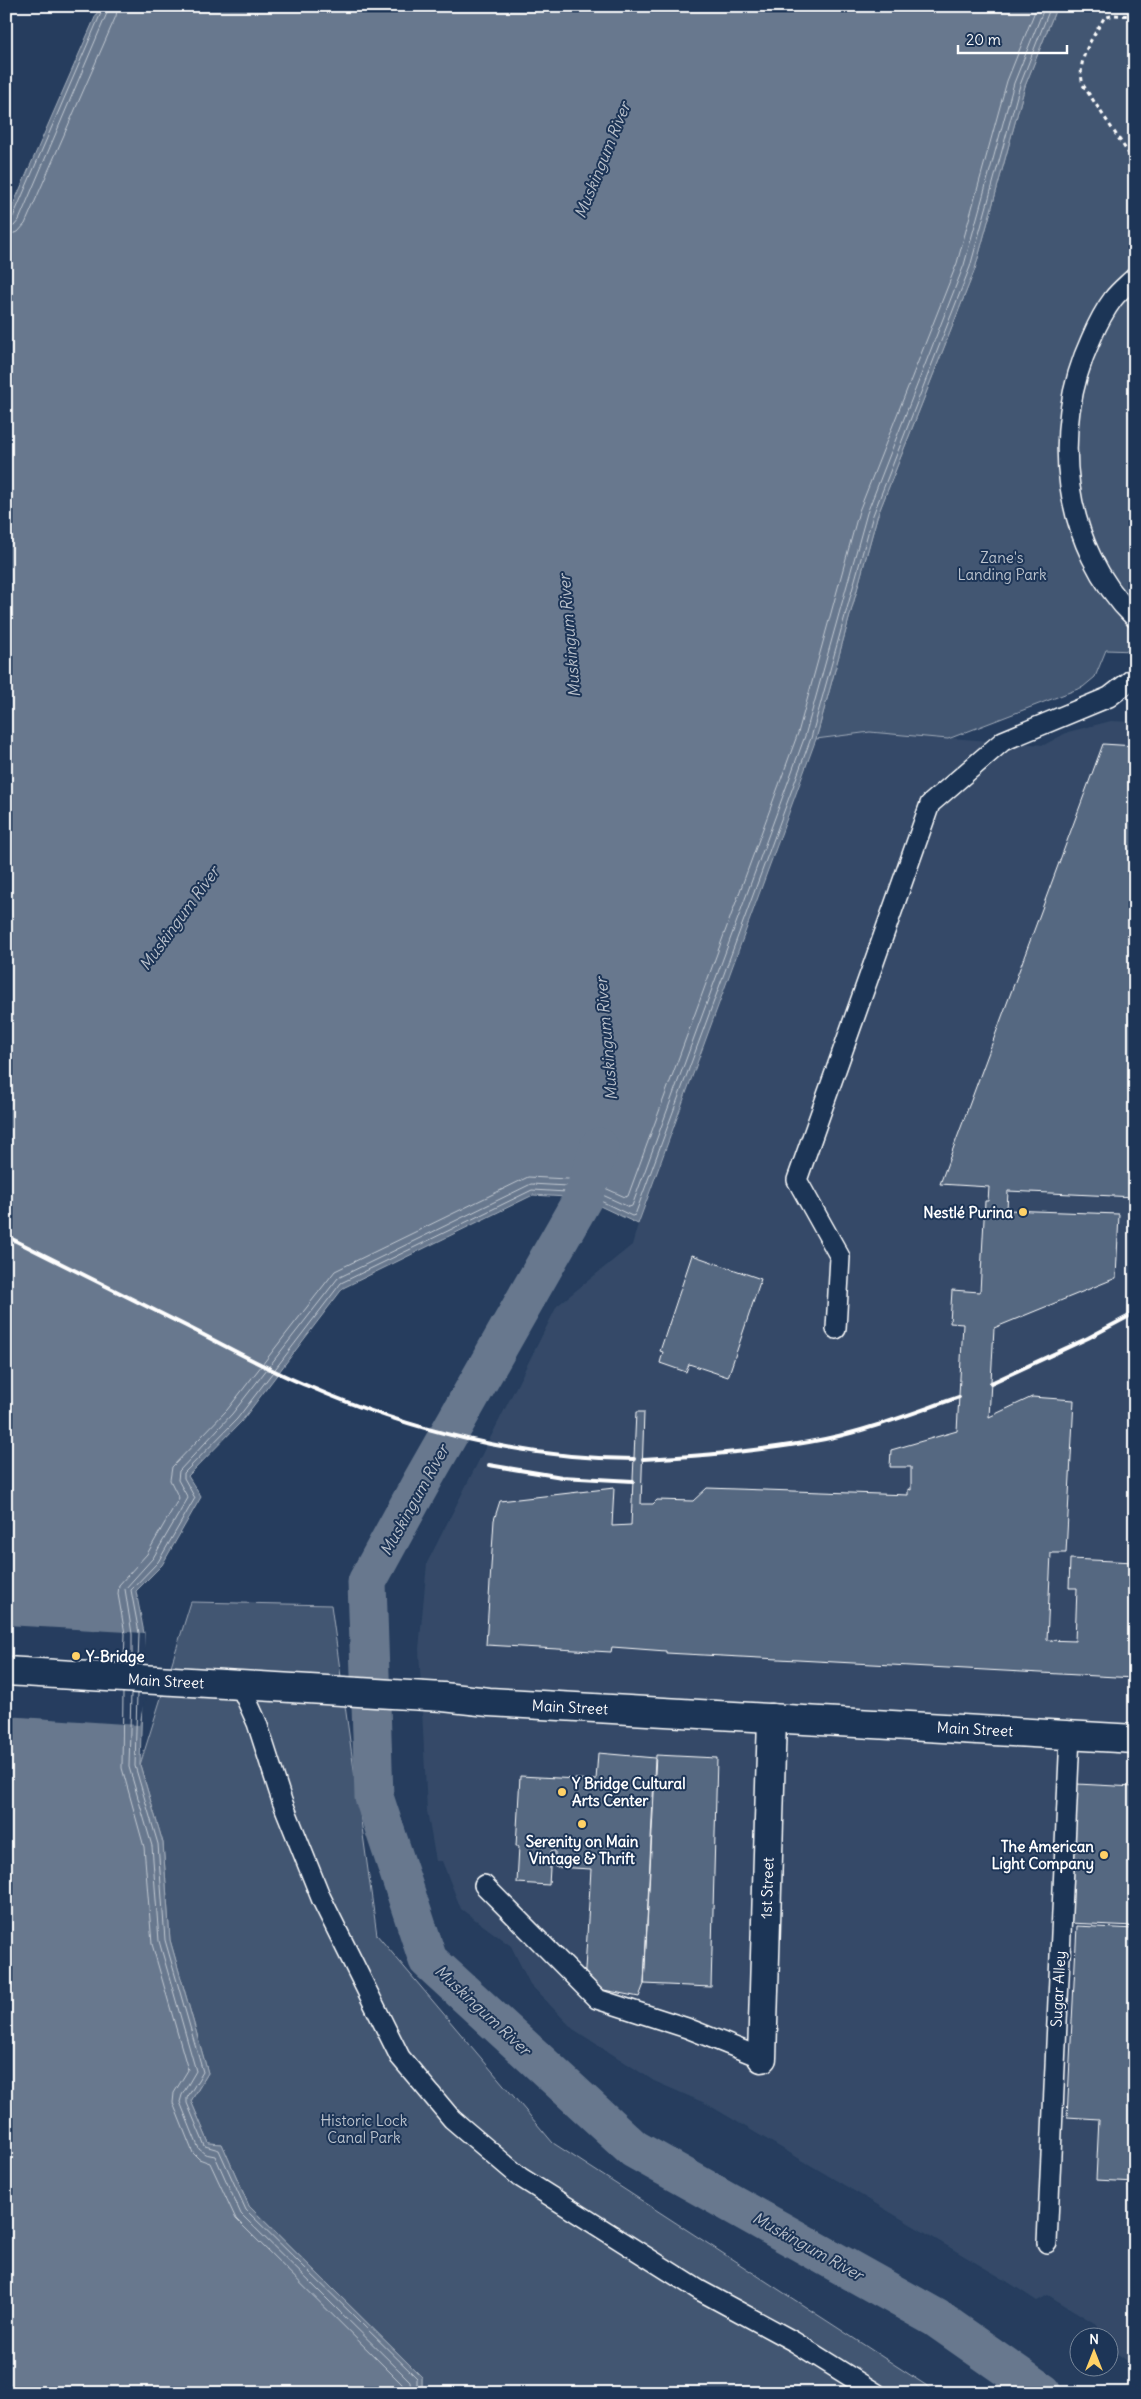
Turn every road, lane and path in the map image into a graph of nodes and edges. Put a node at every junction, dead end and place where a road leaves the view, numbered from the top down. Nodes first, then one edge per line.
1 (1135, 16) edge
2 (1135, 163) edge
3 (1135, 277) edge
4 (1135, 618) edge
5 (1135, 676) edge
6 (836, 1329) dead end
7 (6, 1671) edge
8 (240, 1685) junction
9 (772, 1718) junction
10 (1070, 1735) junction
11 (1135, 1739) edge
12 (484, 1885) dead end
13 (762, 2058) joint
14 (1047, 2243) dead end
15 (876, 2393) edge

1 - 2 path
3 - 4 lane
5 - 6 lane
7 - 8 main road, Main Street
8 - 9 main road, Main Street
8 - 15 lane
9 - 10 main road, Main Street
9 - 13 main road, 1st Street
10 - 11 main road, Main Street
10 - 14 lane, Sugar Alley
12 - 13 lane

